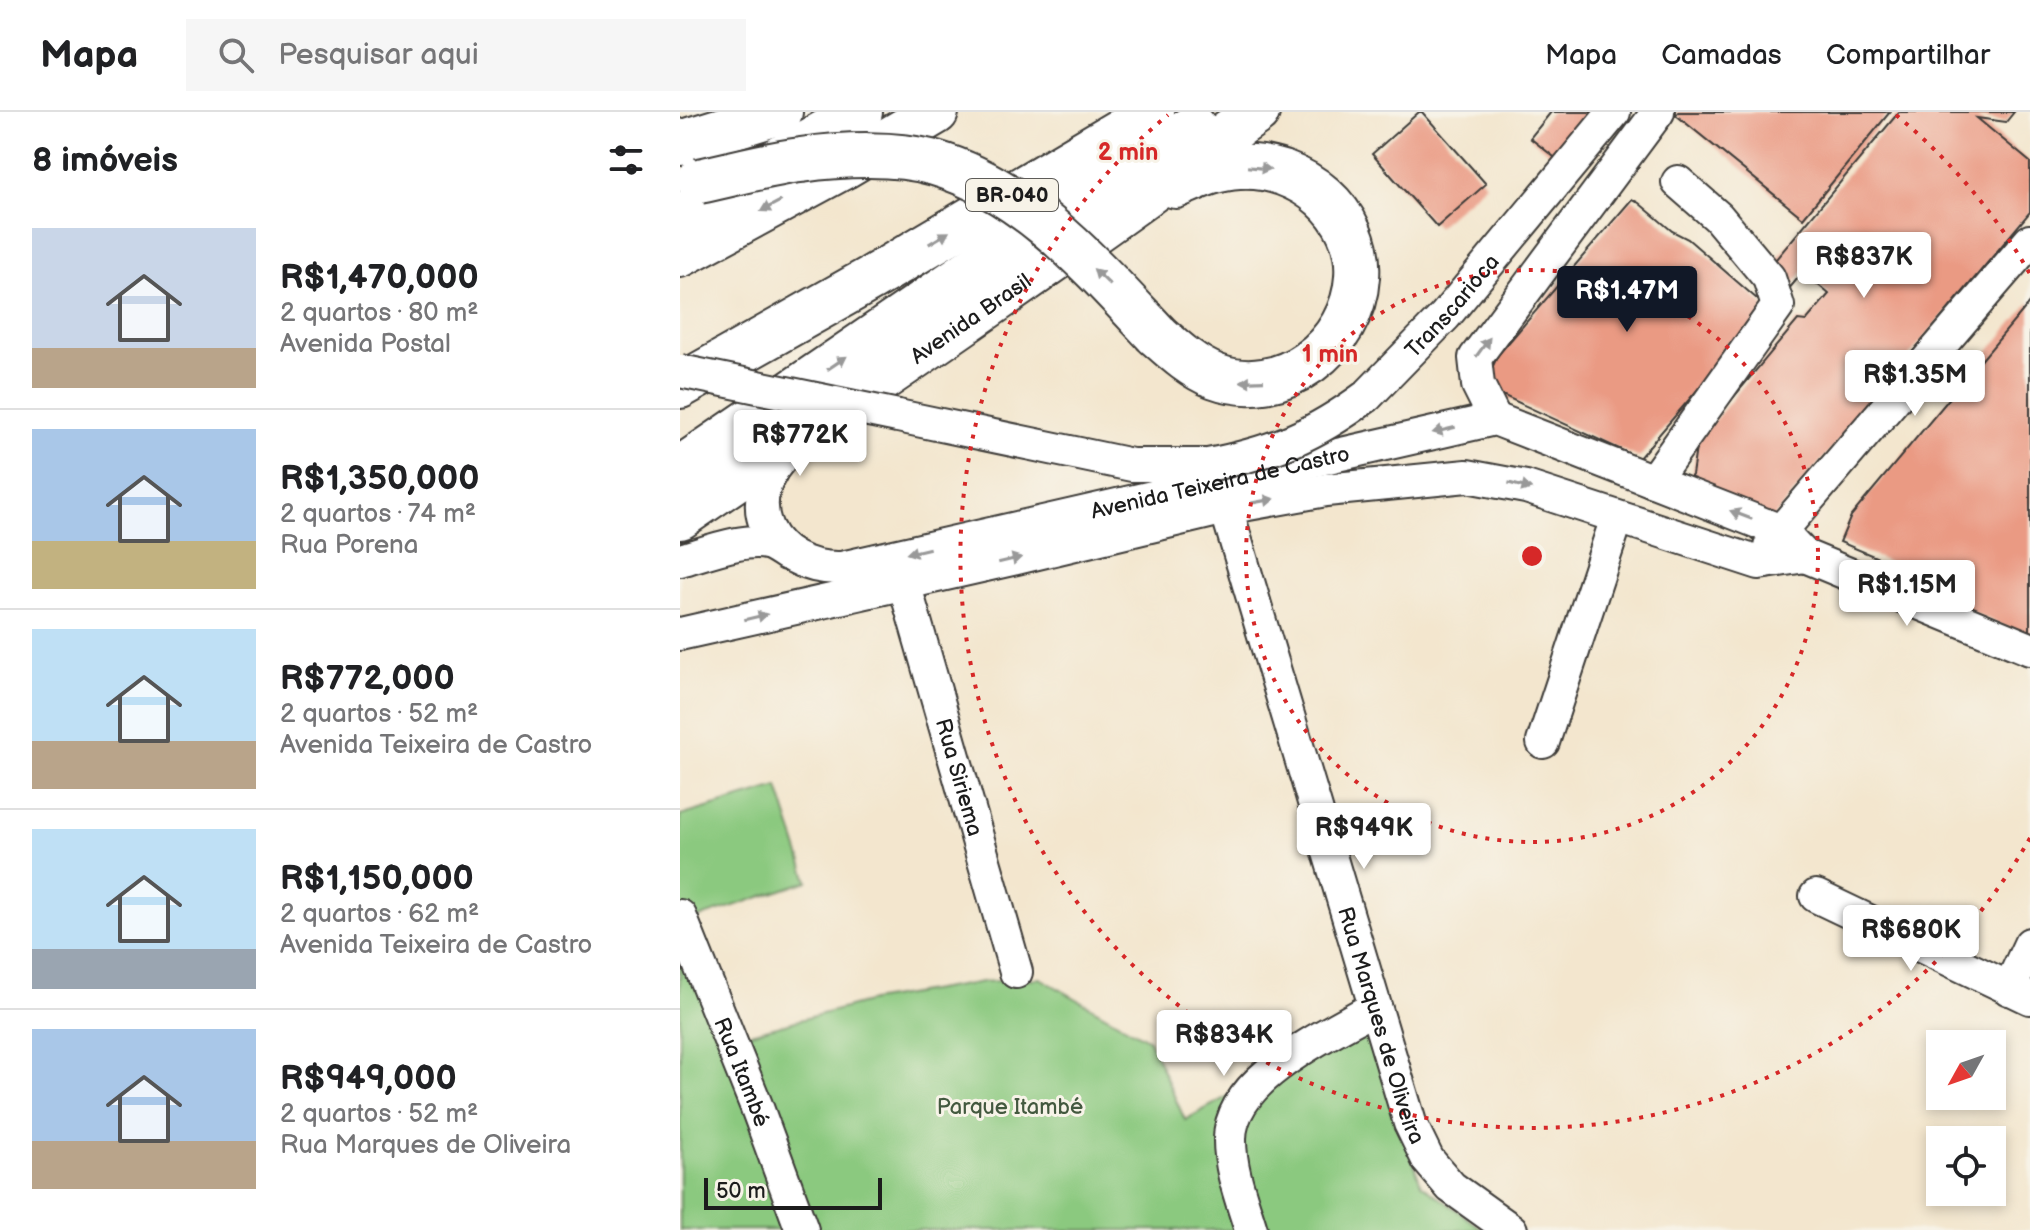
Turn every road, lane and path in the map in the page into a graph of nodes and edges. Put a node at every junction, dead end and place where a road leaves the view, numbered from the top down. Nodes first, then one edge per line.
1 (780, 112) edge
2 (860, 112) edge
3 (936, 112) edge
4 (1152, 112) edge
5 (1191, 112) edge
6 (1220, 112) edge
7 (1257, 112) edge
8 (1614, 112) edge
9 (1658, 112) edge
10 (680, 143) edge
11 (1678, 182) dead end
12 (680, 188) edge
13 (1087, 192) junction
14 (1133, 204) junction
15 (680, 217) edge
16 (2030, 241) edge
17 (680, 255) edge
18 (680, 371) edge
19 (680, 386) edge
20 (830, 414) junction
21 (1495, 419) junction
22 (680, 469) edge
23 (1653, 481) junction
24 (1226, 508) junction
25 (680, 517) edge
26 (1617, 518) junction
27 (1781, 531) junction
28 (787, 554) junction
29 (1805, 556) junction
30 (680, 560) edge
31 (1759, 563) junction
32 (904, 583) junction
33 (680, 634) edge
34 (2030, 649) edge
35 (1543, 742) dead end
36 (1816, 896) dead end
37 (680, 916) edge
38 (2030, 944) edge
39 (1016, 972) dead end
40 (2019, 994) edge
41 (1375, 1007) junction
42 (802, 1230) edge
43 (1251, 1230) edge
44 (1511, 1230) edge

1 - 10 highway
2 - 15 highway
3 -> 17 highway
19 -> 4 highway, BR-040
5 - 13 highway
6 - 13 highway
7 - 14 highway, Avenida Brasil
8 - 18 street, Transcarioca, bridge
21 -> 9 street
11 - 23 street
14 -> 12 highway, bridge
22 -> 13 highway, bridge
14 - 20 highway, Avenida Brasil
16 - 27 street
20 - 25 highway, Avenida Brasil
20 - 28 street
21 - 23 street
21 -> 28 street, Avenida Teixeira de Castro
27 -> 23 street
24 -> 26 street, Avenida Teixeira de Castro
32 -> 24 street, Avenida Teixeira de Castro
24 - 41 street, Rua Marques de Oliveira
26 - 31 street, Avenida Teixeira de Castro
26 - 35 street
27 - 29 street
27 - 31 street
28 - 30 street, Avenida Teixeira de Castro
29 - 31 street, Avenida Teixeira de Castro
29 - 34 street
33 -> 32 street, Avenida Teixeira de Castro
32 - 39 street, Rua Siriema
36 - 40 street
37 - 42 street, Rua Itambé
38 - 40 street
41 - 43 street
41 - 44 street, Rua Marques de Oliveira

